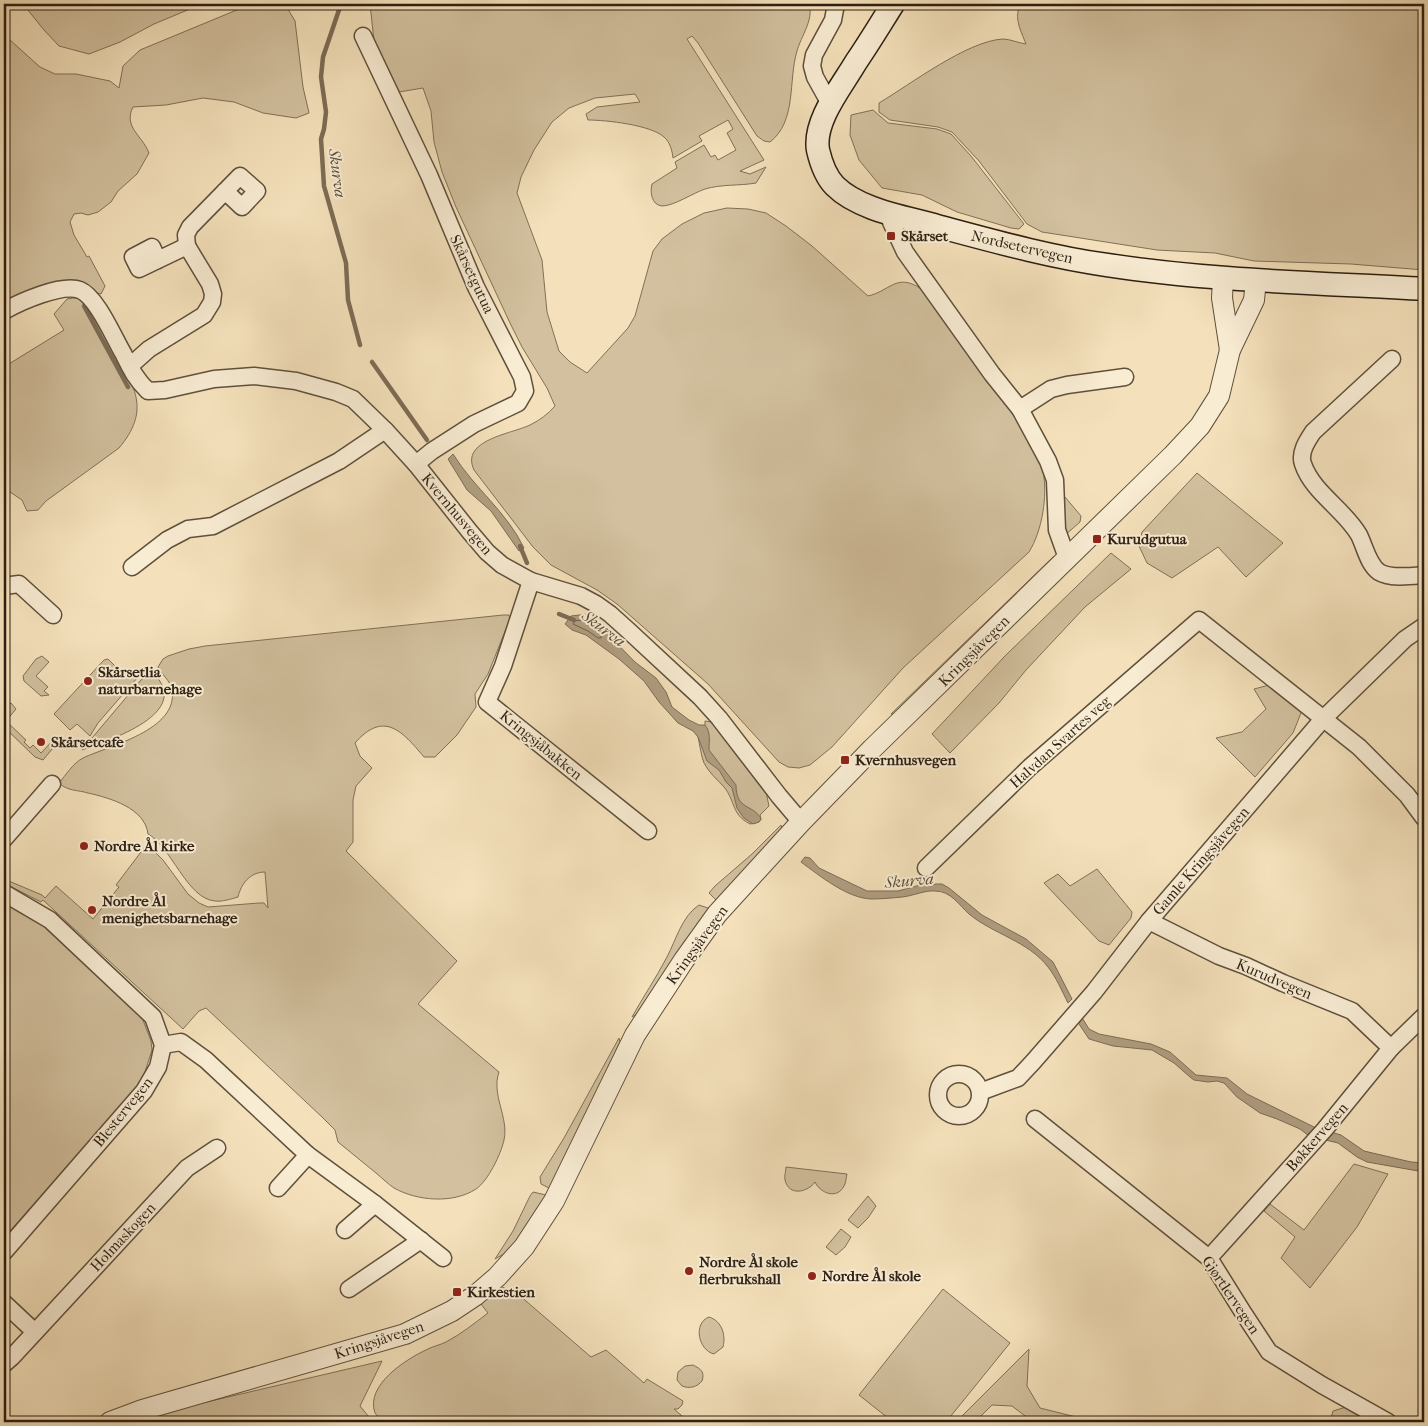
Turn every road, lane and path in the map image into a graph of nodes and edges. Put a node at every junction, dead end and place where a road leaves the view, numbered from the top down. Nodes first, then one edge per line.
1 (836, 4) edge
2 (893, 4) edge
3 (363, 36) dead end
4 (830, 104) junction
5 (225, 191) dead end
6 (889, 213) junction
7 (187, 246) junction
8 (158, 260) dead end
9 (1223, 278) junction
10 (1256, 280) junction
11 (1424, 289) edge
12 (4, 311) edge
13 (1230, 350) junction
14 (1392, 359) dead end
15 (130, 366) junction
16 (1125, 377) dead end
17 (1020, 409) junction
18 (385, 430) junction
19 (416, 464) junction
20 (1067, 558) junction
21 (132, 568) dead end
22 (1424, 575) edge
23 (531, 581) junction
24 (4, 586) edge
25 (53, 615) dead end
26 (1424, 626) edge
27 (1323, 719) junction
28 (52, 784) dead end
29 (1424, 818) edge
30 (801, 822) junction
31 (648, 831) dead end
32 (4, 839) edge
33 (926, 868) dead end
34 (4, 893) edge
35 (1149, 921) junction
36 (1424, 1016) edge
37 (163, 1045) junction
38 (1391, 1048) junction
39 (980, 1092) dead end
40 (1035, 1119) dead end
41 (217, 1148) dead end
42 (308, 1155) junction
43 (278, 1188) dead end
44 (375, 1204) junction
45 (345, 1230) dead end
46 (421, 1240) junction
47 (4, 1252) edge
48 (443, 1258) dead end
49 (1209, 1258) junction
50 (349, 1290) dead end
51 (4, 1303) edge
52 (35, 1332) junction
53 (4, 1364) edge
54 (110, 1422) edge
55 (1388, 1422) edge

1 - 4 street
2 - 4 main road, Nordsetervegen
3 - 19 street, Skårsetgutua
4 - 6 main road, Nordsetervegen
5 - 7 street
6 - 9 main road, Nordsetervegen
6 - 17 street
7 - 8 street
7 - 15 street
9 - 10 main road, Nordsetervegen
9 - 13 street, Kringsjåvegen
10 - 11 main road, Nordsetervegen
10 - 13 street, Kringsjåvegen
12 - 15 street, Kvernhusvegen
13 - 20 street, Kringsjåvegen
14 - 22 street
15 - 18 street, Kvernhusvegen
16 - 17 street
17 - 20 street
18 - 19 street, Kvernhusvegen
18 - 21 street
19 - 23 street, Kvernhusvegen
20 - 30 street, Kringsjåvegen
23 - 30 street, Kvernhusvegen
23 - 31 street, Kringsjåbakken
24 - 25 street
26 - 27 street, Gamle Kringsjåvegen
27 - 29 street
27 - 33 street, Halvdan Svartes veg
27 - 35 street, Gamle Kringsjåvegen
28 - 32 street
30 - 54 street, Kringsjåvegen
34 - 37 street
35 - 38 street, Kurudvegen
35 - 39 street, Gamle Kringsjåvegen
36 - 38 street, Bøkkervegen
37 - 42 street
37 - 47 street, Blestervegen
38 - 49 street, Bøkkervegen
40 - 49 street, Gjørtlervegen
41 - 52 street, Holmaskogen
42 - 43 street
42 - 44 street
44 - 45 street
44 - 46 street
46 - 48 street
46 - 50 street
49 - 55 street, Gjørtlervegen
51 - 52 street
52 - 53 street, Holmaskogen

